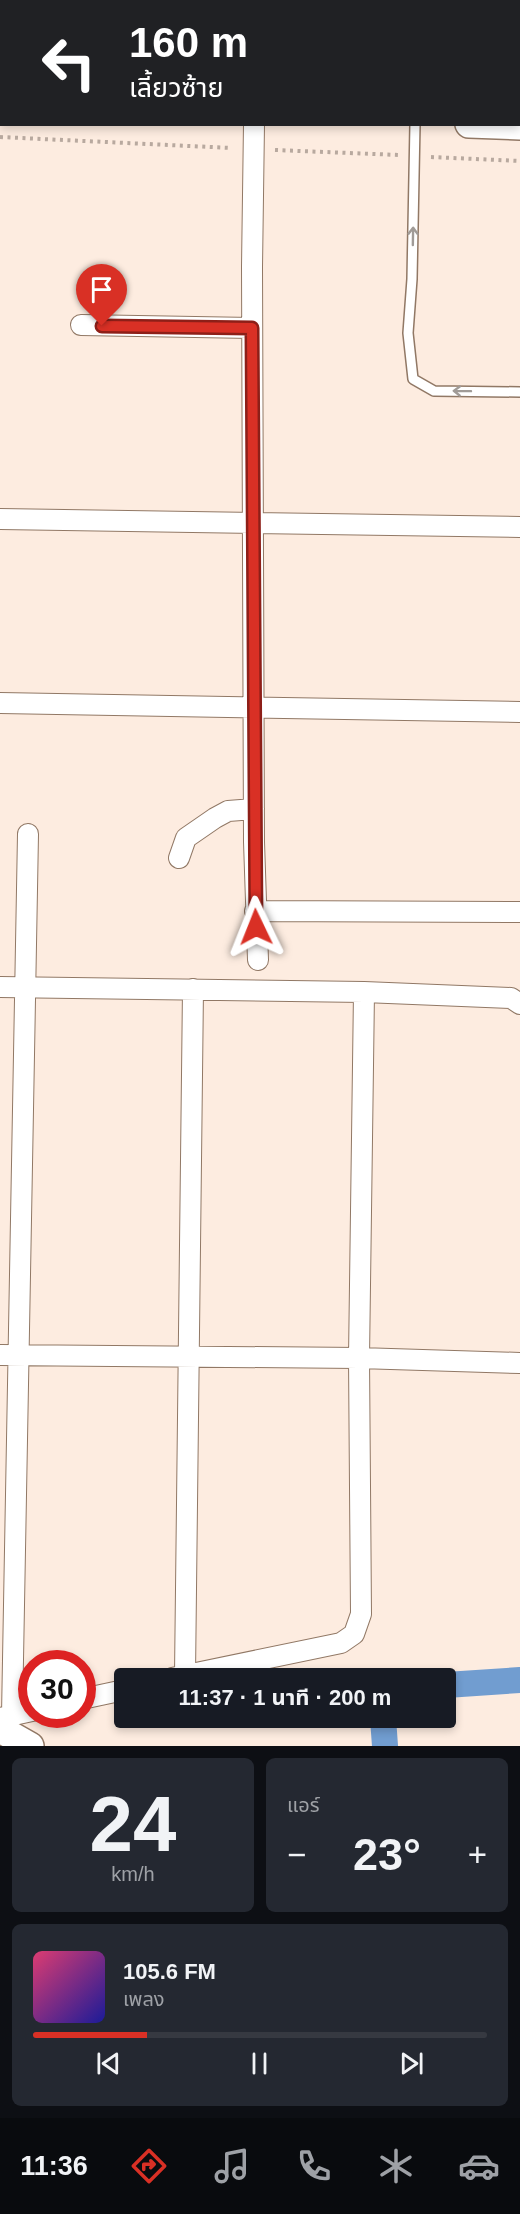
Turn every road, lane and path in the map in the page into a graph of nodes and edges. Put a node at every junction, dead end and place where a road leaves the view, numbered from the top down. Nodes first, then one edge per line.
1 (254, 126) edge
2 (415, 126) edge
3 (81, 325) dead end
4 (252, 328) junction
5 (520, 392) edge
6 (0, 519) edge
7 (254, 522) junction
8 (520, 526) edge
9 (0, 703) edge
10 (255, 707) junction
11 (520, 712) edge
12 (254, 809) junction
13 (27, 834) dead end
14 (179, 858) dead end
15 (255, 911) junction
16 (520, 912) edge
17 (258, 960) dead end
18 (0, 987) edge
19 (24, 987) junction
20 (193, 989) junction
21 (364, 992) junction
22 (520, 1004) edge
23 (9, 1355) edge
24 (191, 1358) junction
25 (359, 1358) junction
26 (520, 1363) edge
27 (178, 1668) edge
28 (221, 1668) edge
29 (114, 1692) edge
30 (96, 1697) edge
31 (4, 1721) edge
32 (30, 1746) edge

1 - 4 street
5 -> 2 lane
3 - 4 street
4 - 7 street
6 - 7 street
7 - 8 street
7 - 10 street
9 - 10 street
10 - 11 street
10 - 12 street
12 - 14 street
12 - 15 street
13 - 19 street
15 - 16 street
15 - 17 street
18 - 19 street
19 - 20 street
19 - 23 street
20 - 21 street
20 - 24 street
21 - 22 street
21 - 25 street
23 - 24 street
23 - 31 street
24 - 25 street
24 - 27 street
25 - 26 street
25 - 28 street
29 - 30 street
31 - 32 main road

